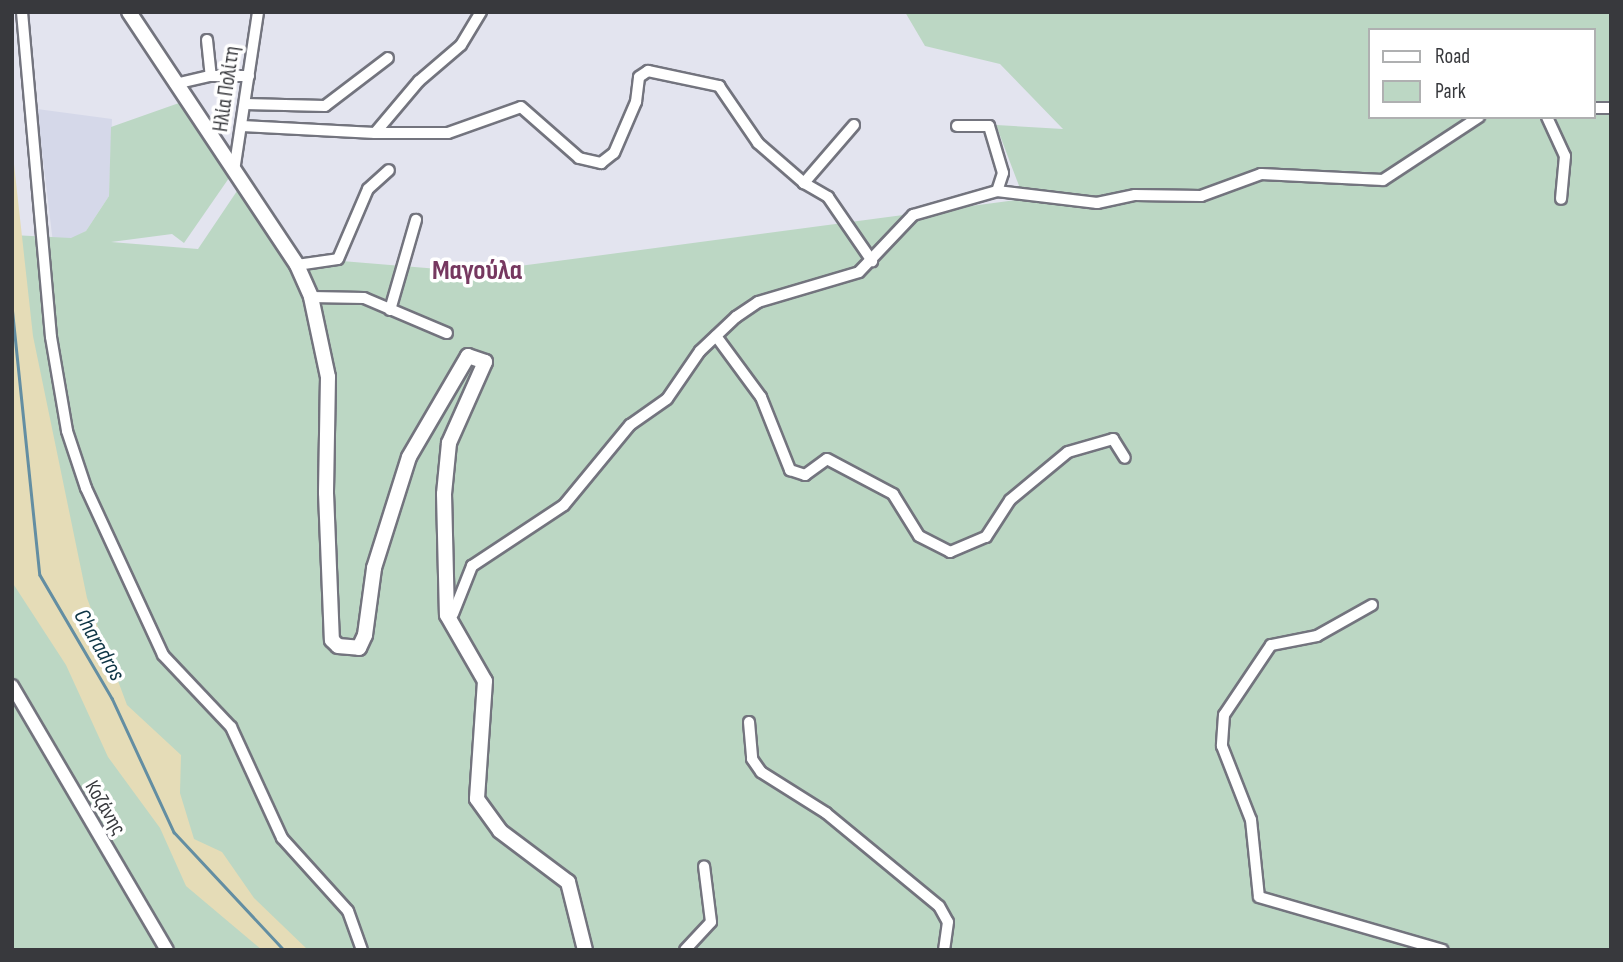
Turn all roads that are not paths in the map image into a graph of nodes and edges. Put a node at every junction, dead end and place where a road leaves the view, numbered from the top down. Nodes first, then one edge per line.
1 (22, 12) edge
2 (129, 12) edge
3 (258, 12) edge
4 (481, 12) edge
5 (207, 40) dead end
6 (388, 58) dead end
7 (211, 76) junction
8 (249, 76) junction
9 (175, 84) junction
10 (245, 104) junction
11 (1476, 119) edge
12 (1548, 119) edge
13 (854, 125) dead end
14 (242, 126) junction
15 (957, 127) dead end
16 (375, 133) junction
17 (389, 170) dead end
18 (234, 172) junction
19 (804, 183) junction
20 (997, 191) junction
21 (1561, 199) dead end
22 (416, 220) dead end
23 (872, 261) junction
24 (297, 265) junction
25 (311, 297) junction
26 (390, 310) junction
27 (447, 333) dead end
28 (716, 336) junction
29 (1125, 458) dead end
30 (1372, 605) dead end
31 (452, 625) junction
32 (12, 686) edge
33 (749, 722) dead end
34 (704, 866) dead end
35 (167, 950) edge
36 (362, 950) edge
37 (585, 950) edge
38 (685, 950) edge
39 (944, 950) edge
40 (1443, 950) edge

1 - 36 street
2 - 9 main road
3 - 8 street, Ηλία Πολίτη
4 - 16 street
5 - 7 street
6 - 10 street
7 - 8 street
7 - 9 street
8 - 10 street, Ηλία Πολίτη
9 - 18 main road
10 - 14 street, Ηλία Πολίτη
11 - 20 street
12 - 21 street
13 - 19 street
14 - 16 street
14 - 18 street, Ηλία Πολίτη
15 - 20 street
16 - 19 street
17 - 24 street
18 - 24 main road
19 - 23 street
20 - 23 street
22 - 26 street
23 - 28 street
24 - 25 main road
25 - 26 street
25 - 31 main road
26 - 27 street
28 - 29 street
28 - 31 street
30 - 40 street
31 - 37 main road
32 - 35 street, Κοζάνης
33 - 39 street
34 - 38 street

